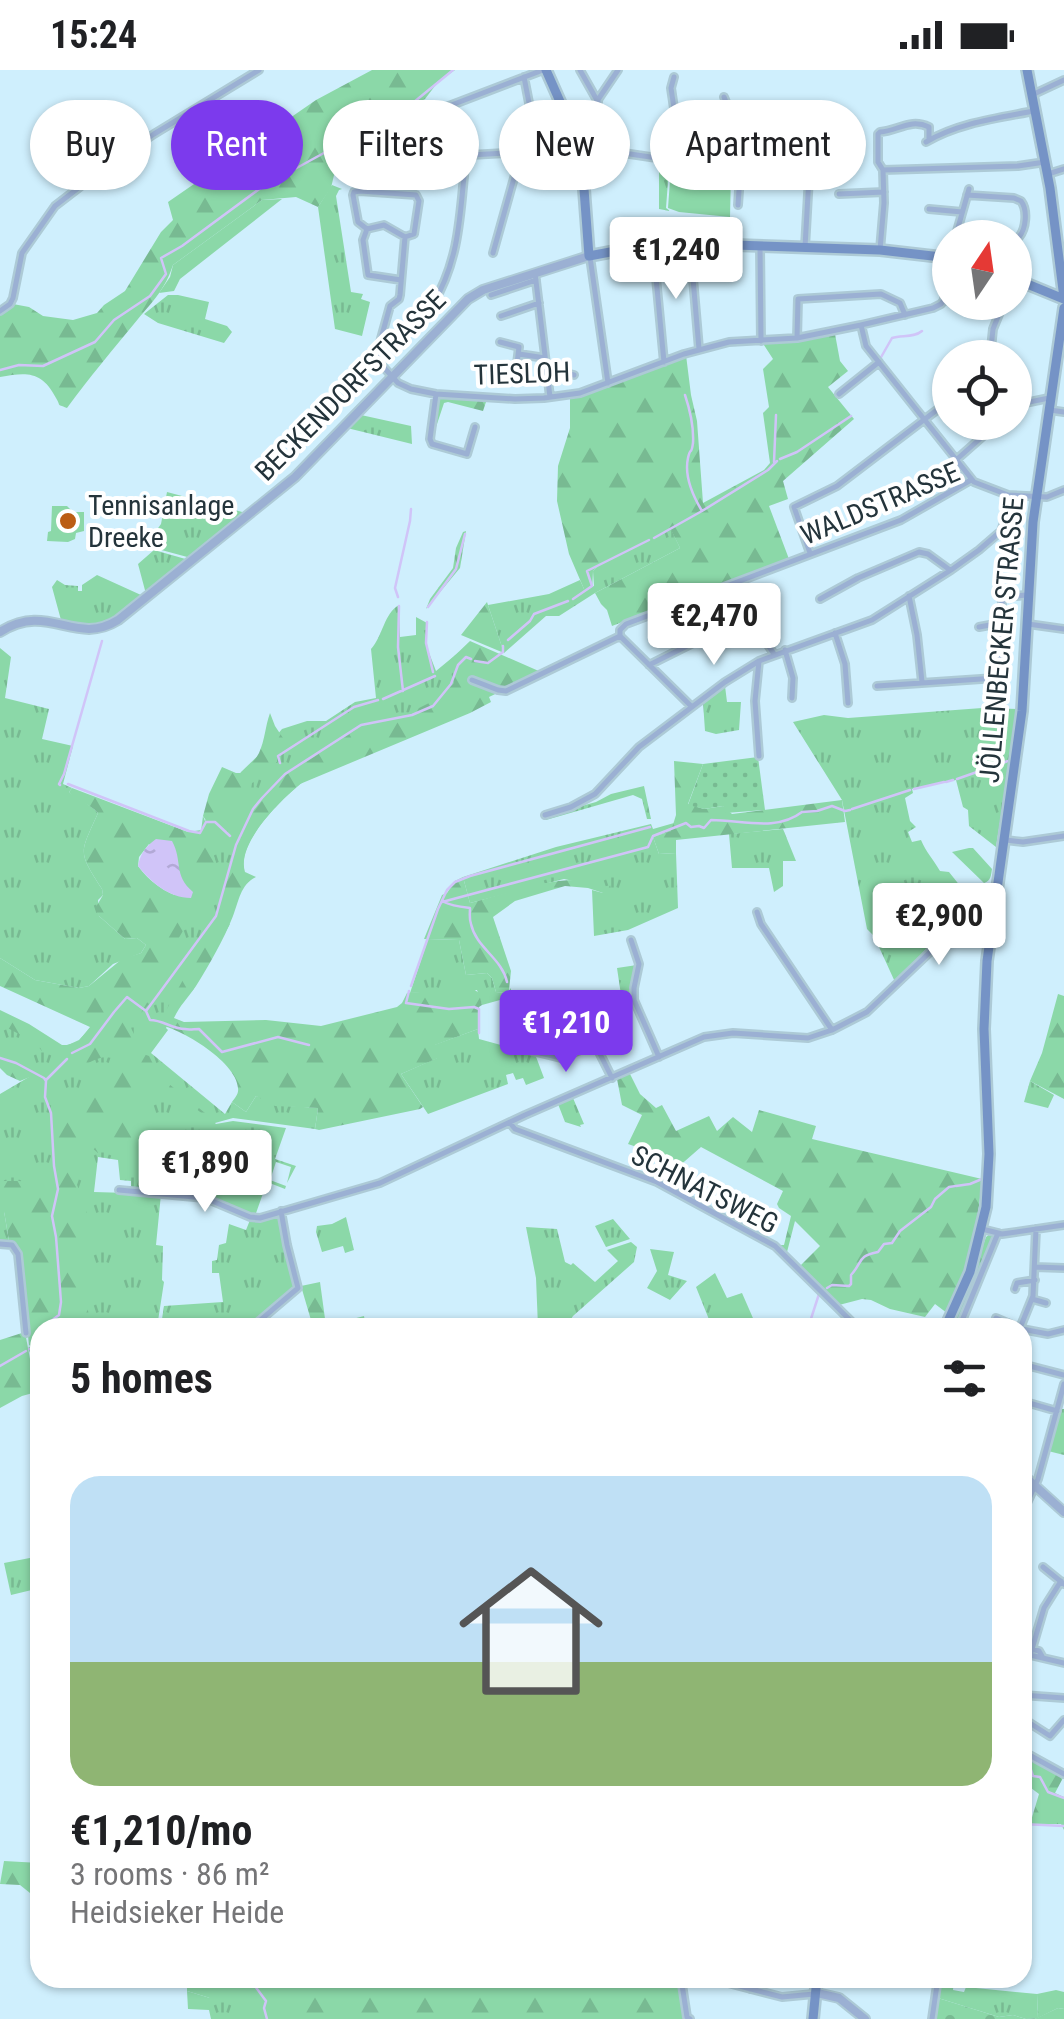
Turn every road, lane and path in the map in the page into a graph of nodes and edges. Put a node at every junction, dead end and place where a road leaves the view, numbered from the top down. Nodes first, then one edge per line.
1 (259, 70) edge
2 (545, 70) edge
3 (580, 70) edge
4 (618, 70) edge
5 (1027, 70) edge
6 (524, 77) junction
7 (674, 77) dead end
8 (1064, 80) edge
9 (1031, 96) junction
10 (724, 97) dead end
11 (463, 100) edge
12 (528, 100) edge
13 (559, 100) edge
14 (597, 100) edge
15 (599, 100) edge
16 (673, 100) edge
17 (725, 100) edge
18 (1034, 110) junction
19 (811, 142) joint
20 (1045, 162) junction
21 (883, 170) junction
22 (1064, 170) edge
23 (1048, 174) junction
24 (463, 190) edge
25 (511, 190) edge
26 (584, 190) edge
27 (739, 190) edge
28 (809, 190) edge
29 (884, 192) junction
30 (839, 194) dead end
31 (738, 204) dead end
32 (928, 209) dead end
33 (962, 212) junction
34 (960, 220) edge
35 (1024, 220) edge
36 (367, 229) junction
37 (408, 236) junction
38 (690, 243) junction
39 (653, 244) junction
40 (760, 246) junction
41 (805, 247) junction
42 (880, 250) junction
43 (493, 254) dead end
44 (589, 256) junction
45 (932, 256) edge
46 (535, 276) junction
47 (401, 280) junction
48 (1032, 285) edge
49 (491, 295) dead end
50 (1064, 298) edge
51 (539, 303) junction
52 (433, 304) dead end
53 (932, 308) edge
54 (1064, 308) edge
55 (0, 311) edge
56 (501, 316) dead end
57 (905, 316) junction
58 (861, 326) junction
59 (797, 338) junction
60 (761, 341) junction
61 (500, 342) dead end
62 (699, 349) junction
63 (518, 354) junction
64 (545, 358) junction
65 (664, 362) junction
66 (879, 362) junction
67 (546, 369) junction
68 (504, 371) dead end
69 (574, 375) dead end
70 (391, 377) junction
71 (608, 383) junction
72 (436, 394) junction
73 (838, 394) dead end
74 (550, 397) junction
75 (1052, 397) junction
76 (1032, 401) edge
77 (1050, 410) junction
78 (1064, 412) edge
79 (932, 414) edge
80 (924, 420) junction
81 (476, 426) dead end
82 (979, 440) edge
83 (956, 460) junction
84 (971, 480) junction
85 (1064, 490) edge
86 (1008, 495) junction
87 (1036, 496) junction
88 (810, 554) junction
89 (950, 570) junction
90 (729, 585) junction
91 (1028, 595) junction
92 (909, 596) junction
93 (820, 599) dead end
94 (1001, 623) junction
95 (1028, 624) junction
96 (979, 626) dead end
97 (1064, 630) edge
98 (0, 632) edge
99 (704, 634) dead end
100 (835, 634) junction
101 (620, 636) junction
102 (785, 650) junction
103 (774, 654) junction
104 (759, 661) junction
105 (649, 665) junction
106 (472, 680) dead end
107 (922, 683) junction
108 (877, 686) dead end
109 (792, 698) dead end
110 (848, 703) dead end
111 (692, 707) junction
112 (759, 756) dead end
113 (545, 815) dead end
114 (1064, 836) edge
115 (1003, 840) junction
116 (996, 890) junction
117 (757, 912) dead end
118 (632, 940) dead end
119 (832, 1030) junction
120 (528, 1050) dead end
121 (658, 1057) junction
122 (612, 1078) junction
123 (510, 1123) junction
124 (119, 1190) dead end
125 (281, 1211) junction
126 (1064, 1225) edge
127 (982, 1229) junction
128 (1036, 1229) junction
129 (998, 1233) junction
130 (0, 1244) edge
131 (1036, 1267) junction
132 (1064, 1268) edge
133 (1034, 1280) junction
134 (1015, 1289) dead end
135 (1032, 1300) junction
136 (1046, 1302) dead end
137 (262, 1318) edge
138 (848, 1318) edge
139 (949, 1318) edge
140 (964, 1318) edge
141 (1024, 1318) edge
142 (1064, 1330) edge
143 (1032, 1331) edge
144 (26, 1332) dead end
145 (1032, 1366) edge
146 (1064, 1374) edge
147 (1064, 1384) edge
148 (1032, 1404) edge
149 (1057, 1410) junction
150 (1032, 1482) edge
151 (1035, 1485) junction
152 (1032, 1492) edge
153 (1064, 1512) edge
154 (1043, 1568) dead end
155 (1062, 1582) edge
156 (1064, 1663) edge
157 (1032, 1696) edge
158 (1064, 1698) edge
159 (1064, 1720) edge
160 (1032, 1724) edge
161 (1032, 1757) edge
162 (1064, 1774) edge
163 (683, 1988) edge
164 (746, 1988) edge
165 (817, 1988) edge
166 (937, 1988) edge
167 (750, 1989) joint
168 (817, 1993) junction
169 (690, 2019) edge
170 (814, 2019) edge
171 (865, 2019) edge
172 (932, 2019) edge

1 - 55 street
2 - 6 street
2 - 13 main road
3 - 14 street
4 - 15 street
5 - 9 main road
6 - 11 street
6 - 12 street
7 - 16 street
8 - 9 street
9 - 18 main road
10 - 17 street
18 - 20 main road
18 - 21 street
19 - 19 street
20 - 21 street
20 - 23 main road
21 - 29 street
22 - 23 street
23 - 50 main road
24 - 52 street
25 - 43 street
26 - 44 main road
27 - 31 street
28 - 41 street
29 - 30 street
29 - 42 street
32 - 33 street
33 - 34 street
33 - 35 street
36 - 37 street
36 - 37 street
36 - 47 street
37 - 47 street
38 - 39 main road, BECKENDORFSTRASSE
38 - 40 main road, BECKENDORFSTRASSE
38 - 62 street
39 - 44 main road, BECKENDORFSTRASSE
39 - 65 street
40 - 41 main road, BECKENDORFSTRASSE
40 - 60 street
41 - 42 main road, BECKENDORFSTRASSE
42 - 45 main road, BECKENDORFSTRASSE
44 - 46 street, BECKENDORFSTRASSE
44 - 71 street
46 - 49 street
46 - 51 street
46 - 70 street, BECKENDORFSTRASSE
47 - 70 street
48 - 50 main road
51 - 56 street
51 - 64 street
53 - 57 street, TIESLOH
54 - 75 main road, JÖLLENBECKER STRASSE
57 - 58 street, TIESLOH
57 - 59 street
58 - 59 street, TIESLOH
58 - 66 street
59 - 60 street, TIESLOH
60 - 62 street, TIESLOH
61 - 63 street
62 - 65 street, TIESLOH
63 - 64 street
63 - 68 street
64 - 67 street
65 - 71 street, TIESLOH
66 - 73 street
66 - 80 street
67 - 69 street
67 - 74 street
70 - 72 street, TIESLOH
70 - 98 street, BECKENDORFSTRASSE
71 - 74 street, TIESLOH
72 - 74 street, TIESLOH
72 - 81 street, TIESLOH
75 - 76 street
75 - 77 main road, JÖLLENBECKER STRASSE
77 - 78 street
77 - 87 main road, JÖLLENBECKER STRASSE
79 - 80 street
80 - 83 street
80 - 88 street
82 - 83 street
83 - 84 street
84 - 86 street, WALDSTRASSE
84 - 88 street, WALDSTRASSE
85 - 87 street, WALDSTRASSE
86 - 87 street, WALDSTRASSE
86 - 89 street
87 - 91 main road, JÖLLENBECKER STRASSE
88 - 90 street, WALDSTRASSE
89 - 92 street
89 - 93 street
90 - 101 street, WALDSTRASSE
90 - 103 street
91 - 94 street
91 - 95 main road, JÖLLENBECKER STRASSE
92 - 100 street
92 - 107 street
94 - 96 street
94 - 107 street
95 - 97 street
95 - 115 main road, JÖLLENBECKER STRASSE
99 - 105 street
100 - 102 street
100 - 110 street
101 - 105 street
101 - 106 street, WALDSTRASSE
102 - 103 street
102 - 109 street
103 - 104 street
104 - 111 street
104 - 112 street
105 - 111 street
107 - 108 street
111 - 113 street
114 - 115 street
115 - 116 main road, JÖLLENBECKER STRASSE
116 - 119 street
116 - 127 main road, JÖLLENBECKER STRASSE
117 - 119 street
118 - 121 street
119 - 121 street
120 - 122 street
121 - 122 street
122 - 123 street
123 - 125 street
123 - 138 street, SCHNATSWEG
124 - 125 street
125 - 137 street
126 - 128 street
127 - 129 street
127 - 139 main road, JÖLLENBECKER STRASSE
128 - 129 street
128 - 131 street
129 - 140 street
130 - 144 street
131 - 132 street
131 - 133 street
133 - 134 street
133 - 135 street
135 - 136 street
135 - 141 street
142 - 143 street
145 - 146 street
147 - 149 street
148 - 149 street
149 - 151 street
150 - 151 street
151 - 152 street
151 - 153 street
154 - 155 street
155 - 156 street
157 - 158 street
159 - 160 street
161 - 162 street
163 - 169 street
164 - 167 street
165 - 168 main road
166 - 172 street
167 - 168 street
168 - 170 main road
168 - 171 street

